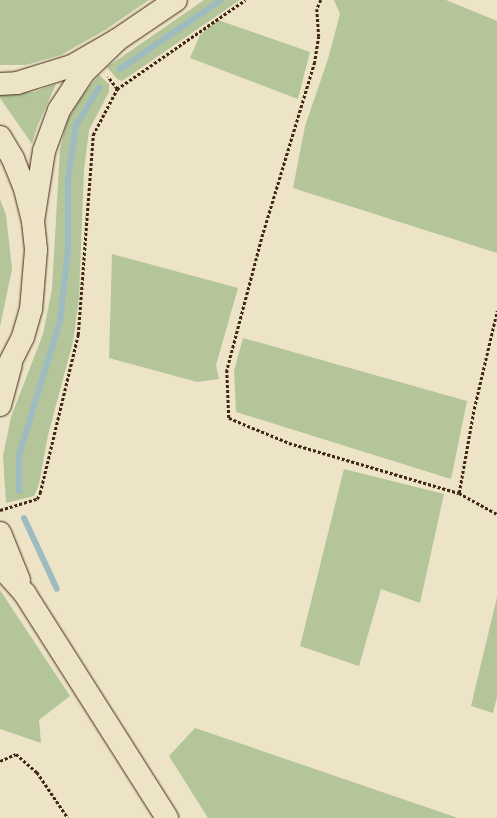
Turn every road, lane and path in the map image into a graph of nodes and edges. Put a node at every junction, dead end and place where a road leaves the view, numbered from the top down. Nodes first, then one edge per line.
1 (176, 0) edge
2 (245, 0) edge
3 (321, 0) edge
4 (118, 40) junction
5 (95, 59) junction
6 (0, 84) edge
7 (117, 89) junction
8 (0, 138) edge
9 (33, 221) junction
10 (497, 311) edge
11 (5, 373) edge
12 (0, 405) edge
13 (459, 493) junction
14 (2, 510) dead end
15 (497, 514) edge
16 (0, 533) edge
17 (0, 566) edge
18 (25, 594) junction
19 (0, 761) edge
20 (68, 818) edge
21 (167, 818) edge

1 - 4 main road
2 - 7 path
3 - 13 path
4 - 5 main road
4 - 6 main road
5 - 7 path
5 - 9 main road
7 - 14 path
8 - 9 main road
9 - 11 main road
10 - 13 path
11 - 12 main road
13 - 15 path
16 - 18 main road
17 - 18 main road
18 - 21 main road
19 - 20 path

